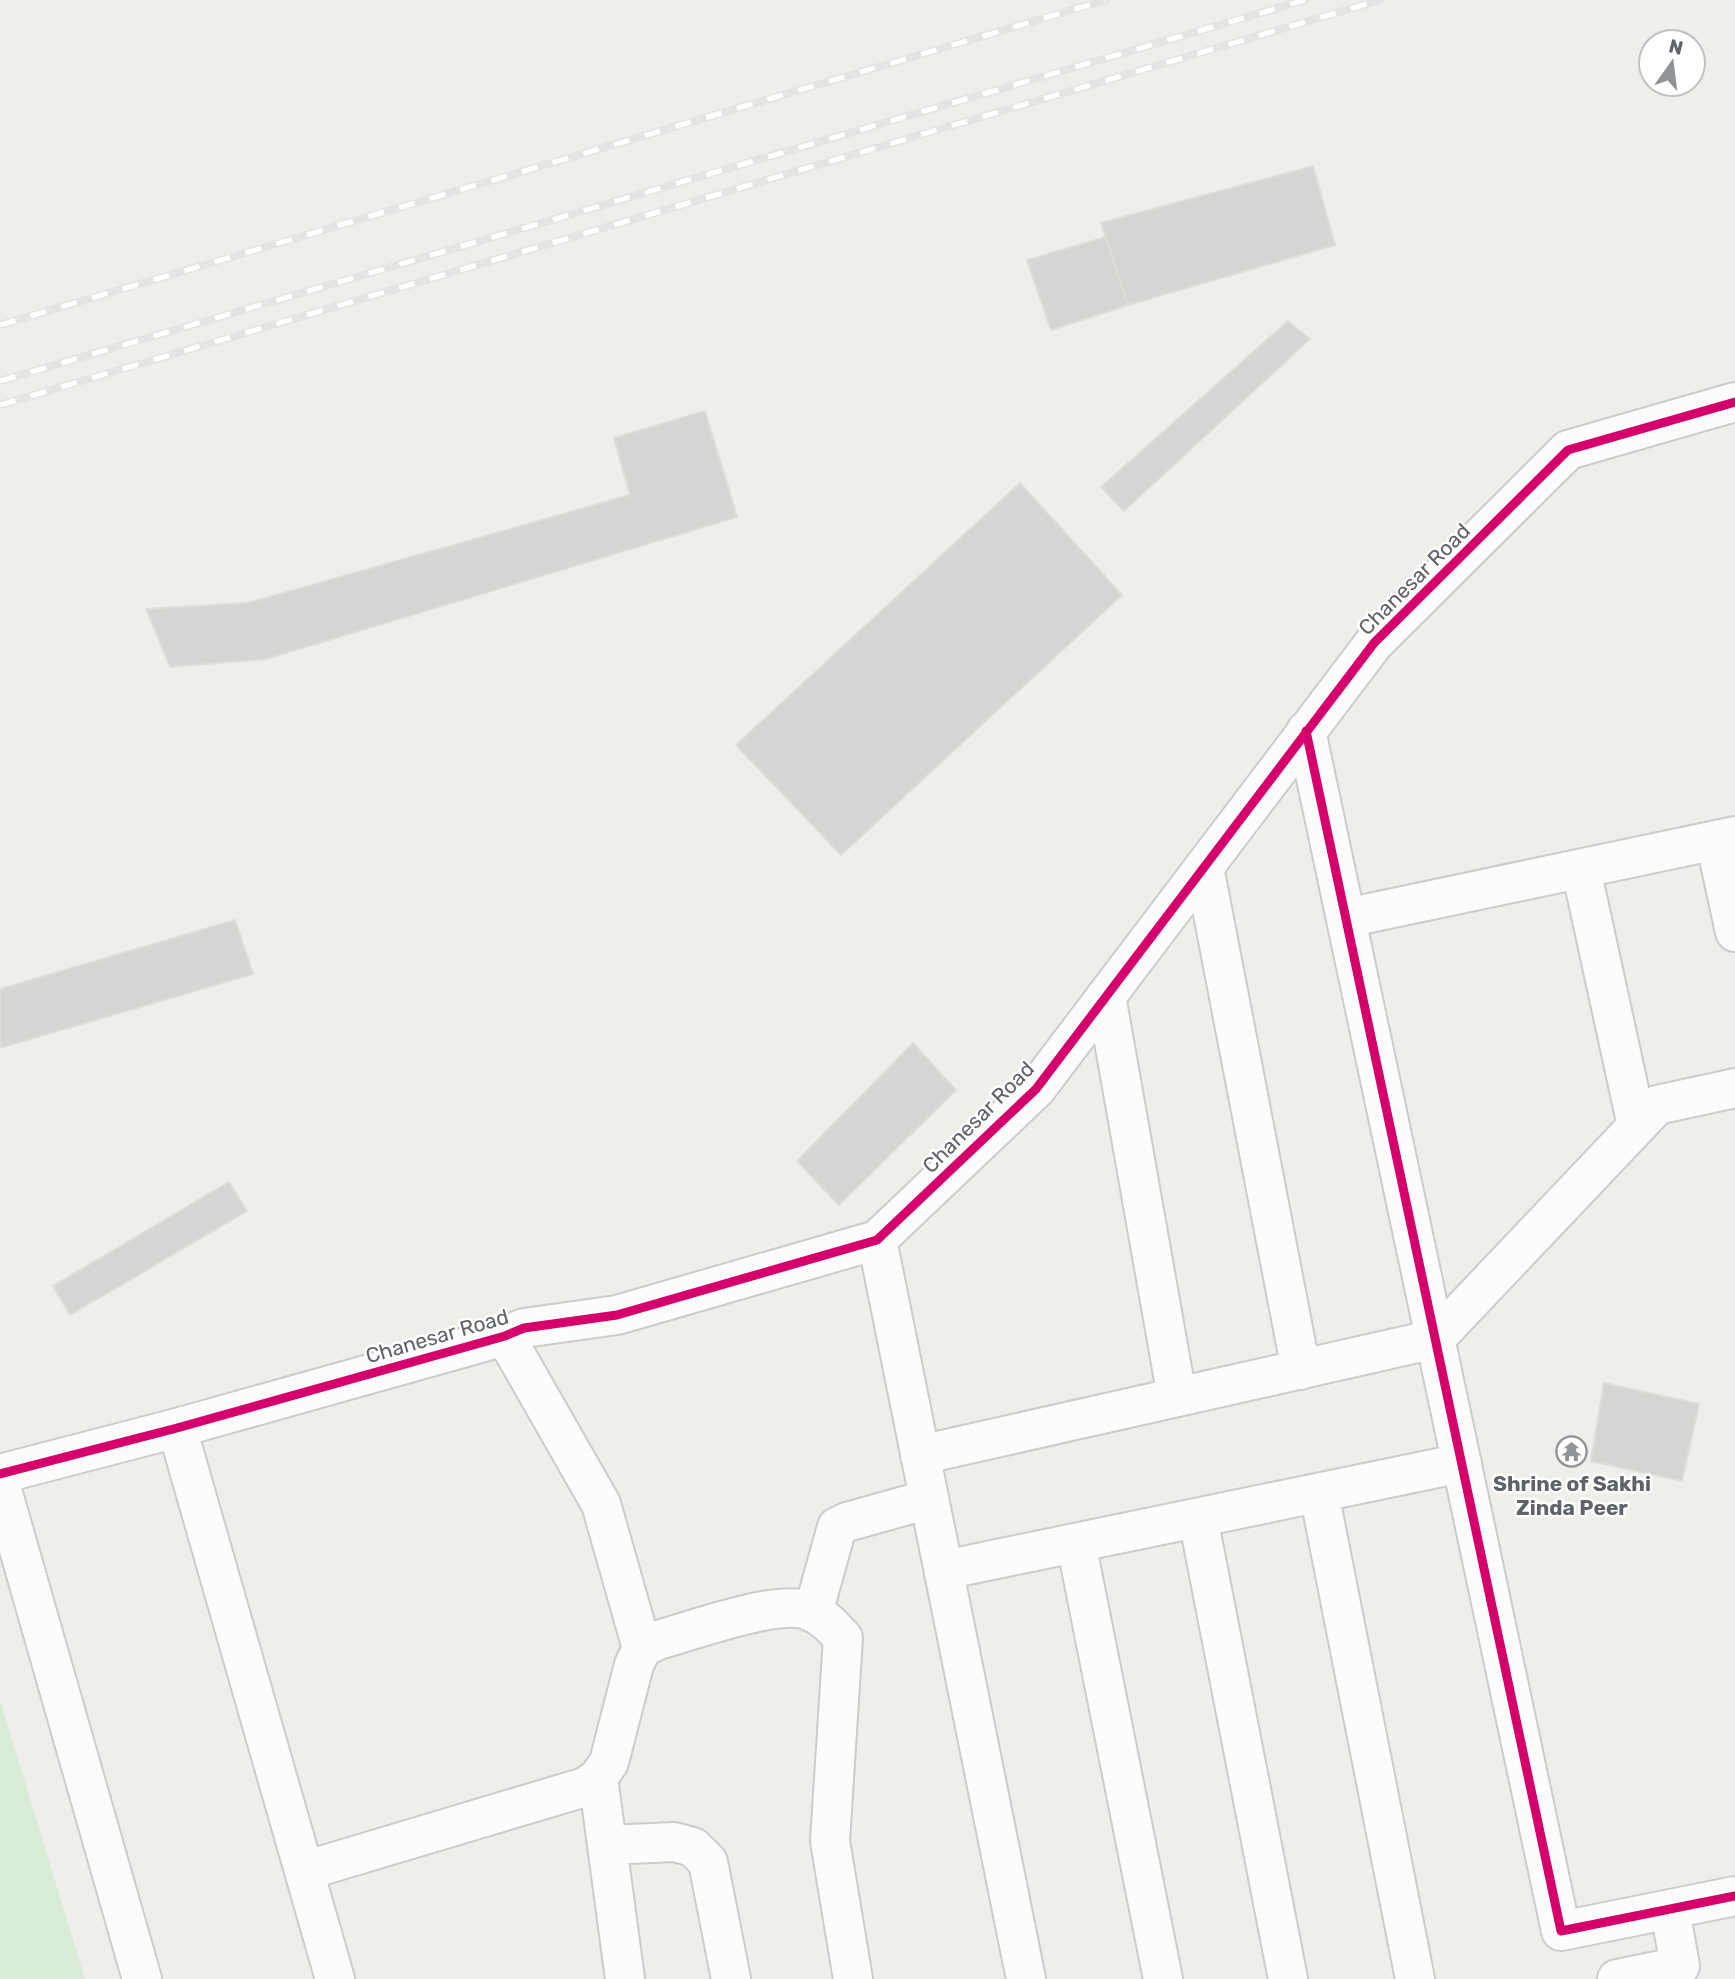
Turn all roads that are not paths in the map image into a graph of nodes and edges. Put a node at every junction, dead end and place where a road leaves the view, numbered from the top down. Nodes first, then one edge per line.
1 (1735, 402) edge
2 (1306, 731) junction
3 (1725, 838) edge
4 (1203, 867) junction
5 (1581, 869) junction
6 (1346, 918) junction
7 (1735, 932) edge
8 (1106, 996) junction
9 (1735, 1088) edge
10 (1637, 1126) junction
11 (877, 1240) junction
12 (505, 1336) junction
13 (1436, 1339) junction
14 (1301, 1370) junction
15 (1177, 1397) junction
16 (177, 1428) junction
17 (920, 1455) junction
18 (1462, 1463) junction
19 (0, 1474) edge
20 (0, 1483) edge
21 (1319, 1493) junction
22 (929, 1499) junction
23 (1198, 1518) junction
24 (1076, 1543) junction
25 (944, 1570) junction
26 (813, 1613) junction
27 (642, 1648) junction
28 (598, 1778) junction
29 (607, 1845) junction
30 (304, 1871) junction
31 (1735, 1896) edge
32 (1670, 1910) junction
33 (142, 1979) edge
34 (335, 1979) edge
35 (625, 1979) edge
36 (731, 1979) edge
37 (853, 1979) edge
38 (1026, 1979) edge
39 (1163, 1979) edge
40 (1288, 1979) edge
41 (1415, 1979) edge
42 (1618, 1979) edge

1 - 2 street, Chanesar Road
2 - 4 street, Chanesar Road
2 - 6 street
3 - 5 street
3 - 7 street
4 - 8 street, Chanesar Road
4 - 14 street
5 - 6 street
5 - 10 street
6 - 13 street
8 - 11 street, Chanesar Road
8 - 15 street
9 - 10 street
10 - 13 street
11 - 12 street, Chanesar Road
11 - 17 street
12 - 16 street, Chanesar Road
12 - 27 street
13 - 14 street
13 - 18 street
14 - 15 street
15 - 17 street
16 - 19 street, Chanesar Road
16 - 30 street
17 - 22 street
18 - 21 street
18 - 32 street
20 - 33 street
21 - 23 street
21 - 41 street
22 - 25 street
22 - 26 street
23 - 24 street
23 - 40 street
24 - 25 street
24 - 39 street
25 - 38 street
26 - 27 street
26 - 37 street
27 - 28 street
28 - 29 street
28 - 30 street
29 - 35 street
29 - 36 street
30 - 34 street
31 - 32 street
32 - 42 street

